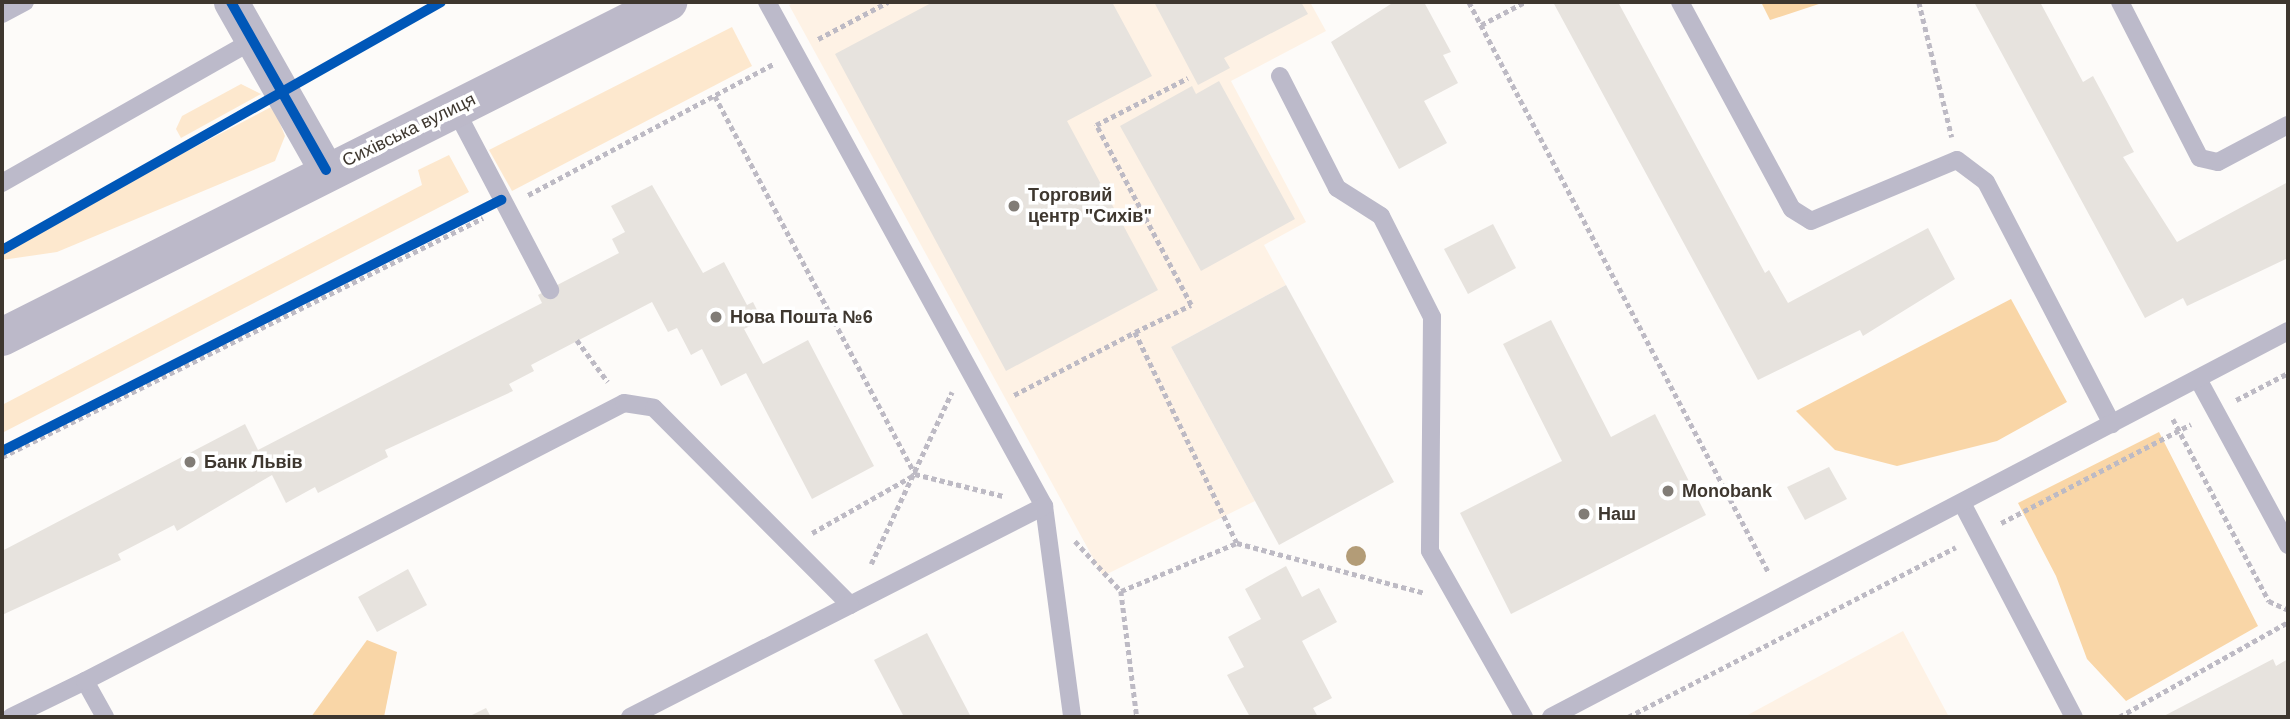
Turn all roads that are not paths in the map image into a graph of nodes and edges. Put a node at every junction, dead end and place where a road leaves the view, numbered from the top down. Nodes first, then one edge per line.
1 (25, 2) edge
2 (231, 2) edge
3 (667, 2) edge
4 (767, 2) edge
5 (1680, 2) edge
6 (2120, 2) edge
7 (2, 15) edge
8 (253, 41) junction
9 (1280, 76) dead end
10 (454, 107) junction
11 (2288, 125) edge
12 (326, 170) junction
13 (2, 183) edge
14 (550, 290) dead end
15 (7, 329) edge
16 (2288, 331) edge
17 (2198, 379) junction
18 (2112, 424) junction
19 (1963, 505) junction
20 (1044, 506) junction
21 (2288, 545) edge
22 (850, 605) junction
23 (85, 681) junction
24 (11, 717) edge
25 (105, 717) edge
26 (630, 717) edge
27 (1072, 717) edge
28 (1524, 717) edge
29 (1551, 717) edge
30 (2074, 717) edge

1 - 7 lane
2 - 8 street
3 - 10 main road, Сихівська вулиця
4 - 20 lane
5 - 18 lane
6 - 11 lane
8 - 12 street
8 - 13 lane
9 - 28 lane
10 - 12 main road, Сихівська вулиця
10 - 14 lane
12 - 15 main road, Сихівська вулиця
16 - 17 lane
17 - 18 lane
17 - 21 lane
18 - 19 lane
19 - 29 lane
19 - 30 lane
20 - 22 lane
20 - 27 lane
22 - 23 lane
22 - 26 lane
23 - 24 lane
23 - 25 lane

